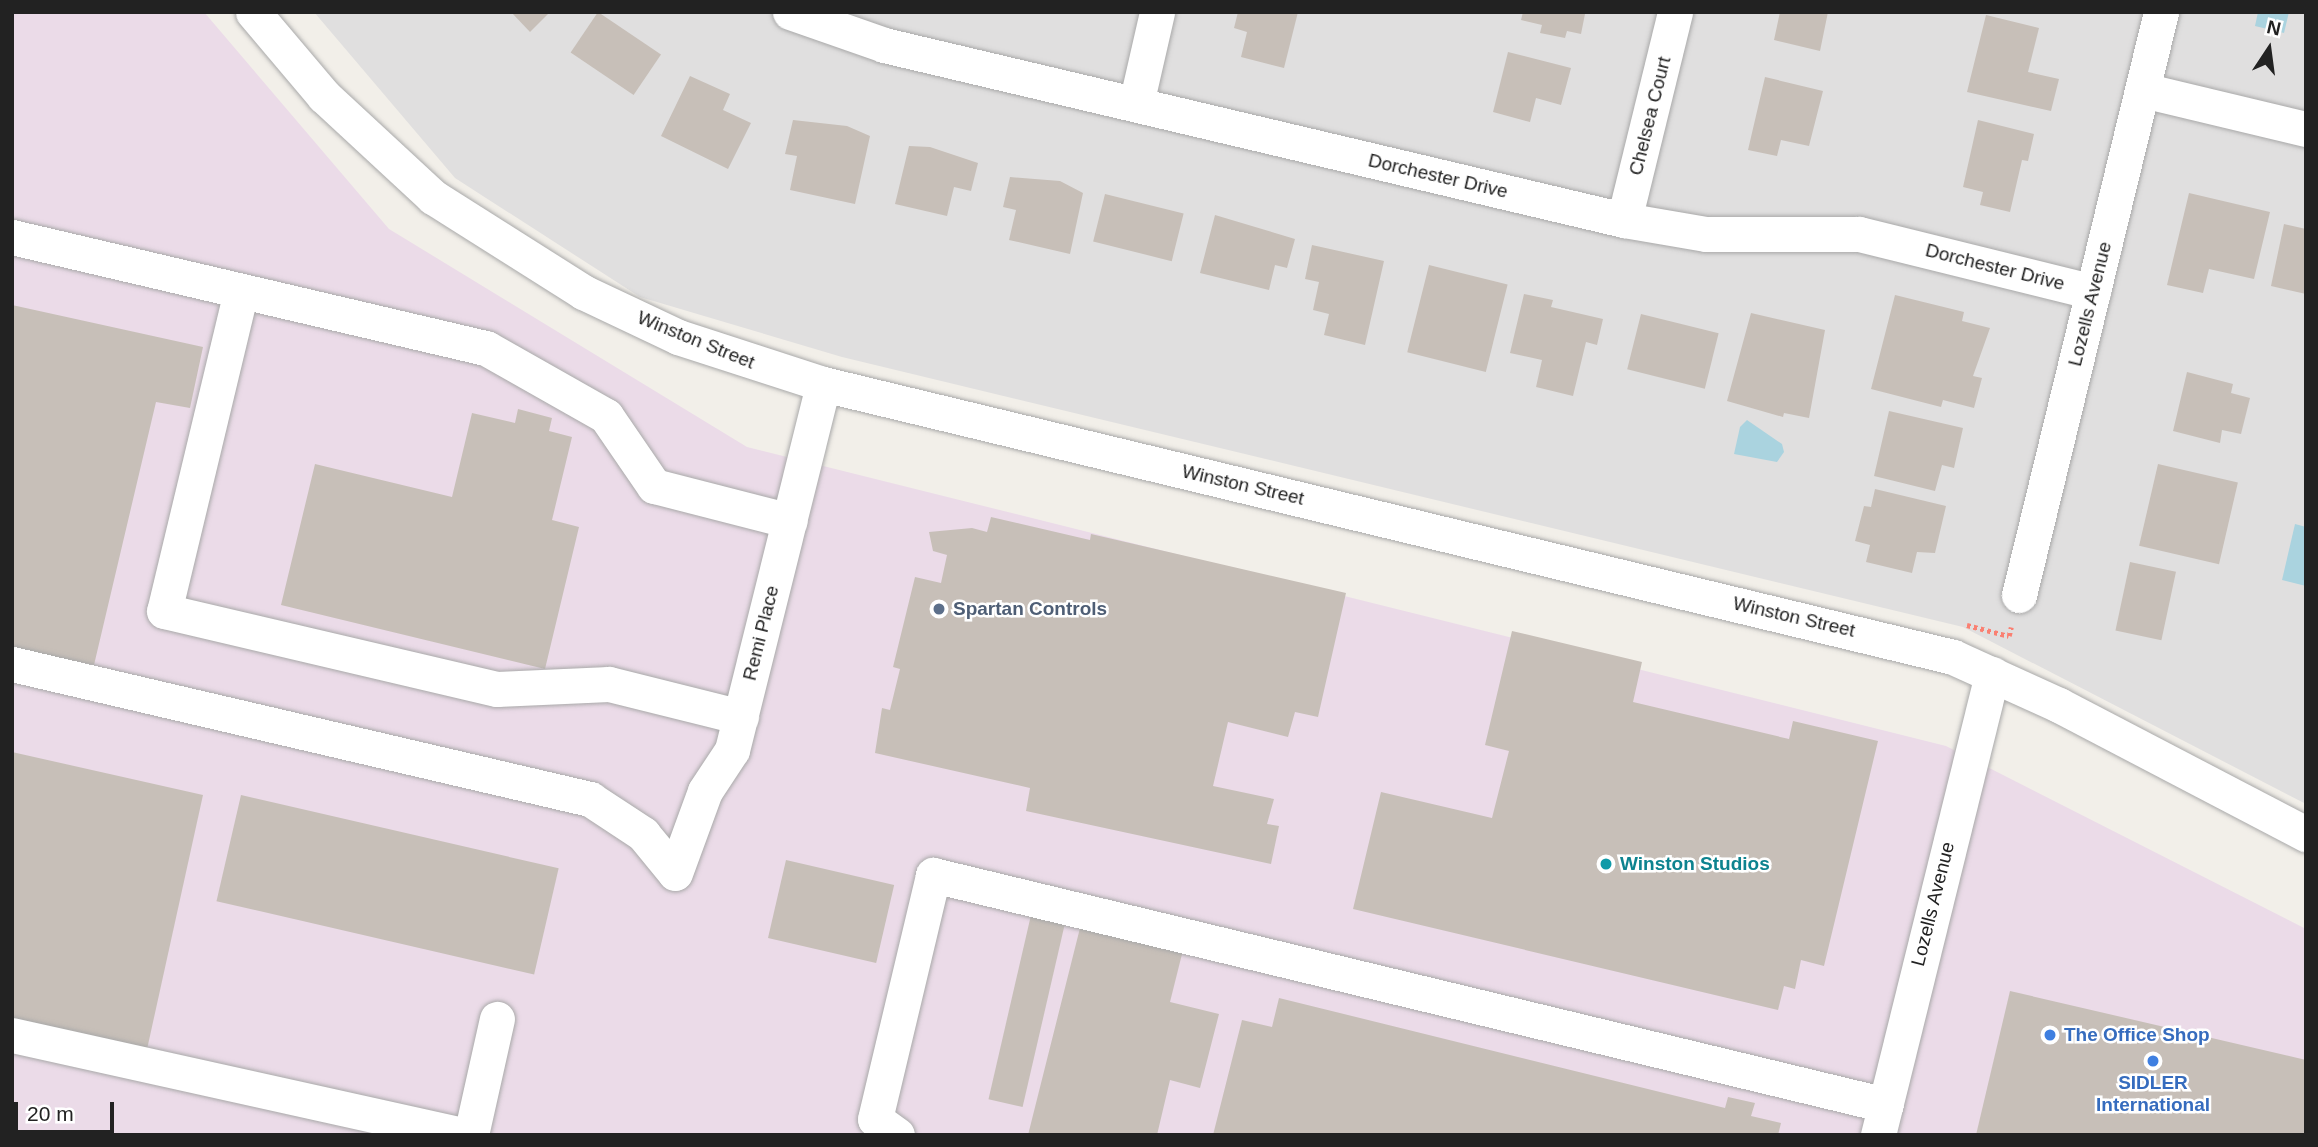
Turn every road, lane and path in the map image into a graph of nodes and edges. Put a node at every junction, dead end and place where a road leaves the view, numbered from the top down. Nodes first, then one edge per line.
1 (253, 12) edge
2 (790, 12) edge
3 (1157, 12) edge
4 (1675, 12) edge
5 (2161, 12) edge
6 (2143, 90) junction
7 (1136, 104) junction
8 (2306, 130) edge
9 (1625, 220) junction
10 (12, 237) edge
11 (241, 291) junction
12 (2093, 292) junction
13 (823, 384) junction
14 (790, 521) junction
15 (2019, 595) dead end
16 (12, 664) edge
17 (1992, 674) junction
18 (741, 717) junction
19 (2306, 834) edge
20 (498, 1019) dead end
21 (12, 1035) edge
22 (1882, 1120) edge
23 (463, 1135) edge
24 (471, 1135) edge
25 (897, 1135) edge

1 - 13 street, Winston Street
2 - 7 street, Dorchester Drive
3 - 7 street
4 - 9 street, Chelsea Court
5 - 6 street, Lozells Avenue
6 - 8 street
6 - 12 street, Lozells Avenue
7 - 9 street, Dorchester Drive
9 - 12 street, Dorchester Drive
10 - 11 street
11 - 14 street
11 - 18 street
12 - 15 street, Lozells Avenue
13 - 14 street, Remi Place
13 - 17 street, Winston Street
14 - 18 street, Remi Place
16 - 18 street, Remi Place
17 - 19 street, Winston Street
17 - 22 street, Lozells Avenue
20 - 24 street
21 - 23 street
22 - 25 street

